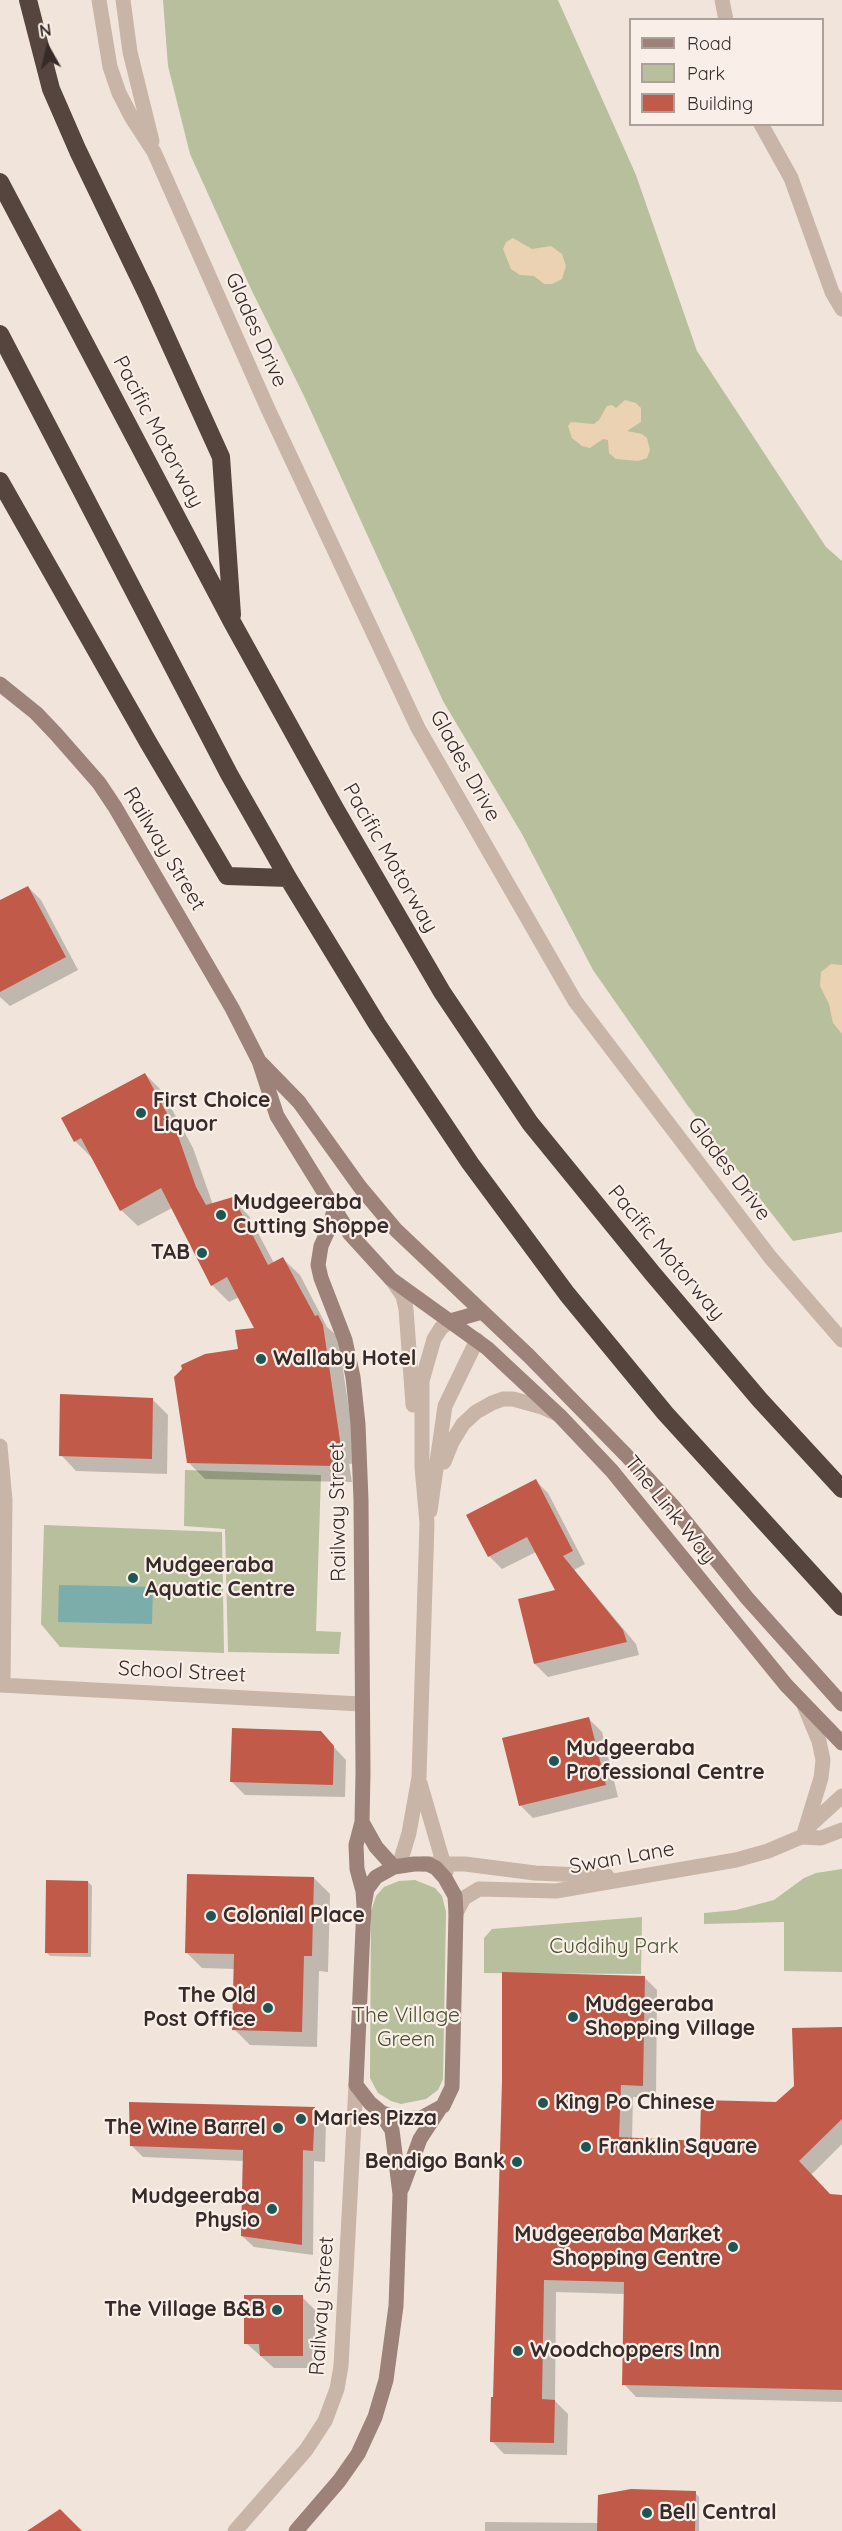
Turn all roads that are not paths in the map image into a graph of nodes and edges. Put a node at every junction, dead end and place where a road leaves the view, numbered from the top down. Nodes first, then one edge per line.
1 (28, 0) edge
2 (99, 0) edge
3 (123, 0) edge
4 (722, 0) edge
5 (726, 18) edge
6 (761, 126) edge
7 (154, 152) junction
8 (0, 182) edge
9 (842, 309) edge
10 (0, 334) edge
11 (0, 481) edge
12 (232, 622) junction
13 (0, 684) edge
14 (288, 878) junction
15 (259, 1061) junction
16 (334, 1210) junction
17 (391, 1279) junction
18 (482, 1312) junction
19 (450, 1321) junction
20 (477, 1340) junction
21 (842, 1340) edge
22 (560, 1416) junction
23 (0, 1446) edge
24 (422, 1467) junction
25 (842, 1489) edge
26 (433, 1500) junction
27 (427, 1522) junction
28 (842, 1607) edge
29 (1, 1685) edge
30 (361, 1704) junction
31 (842, 1704) edge
32 (804, 1705) junction
33 (842, 1743) edge
34 (419, 1777) junction
35 (842, 1796) edge
36 (362, 1822) junction
37 (842, 1830) edge
38 (805, 1835) junction
39 (842, 1845) edge
40 (443, 1863) junction
41 (423, 1864) junction
42 (397, 1866) junction
43 (628, 1877) junction
44 (452, 1889) junction
45 (364, 1906) junction
46 (456, 1912) junction
47 (356, 2085) junction
48 (441, 2108) junction
49 (378, 2110) junction
50 (400, 2193) junction
51 (236, 2531) edge
52 (296, 2531) edge

1 - 12 highway
2 - 7 street, Glades Drive
3 - 7 street, Glades Drive
4 - 5 street
6 - 9 street
7 - 21 street, Glades Drive
8 - 12 highway, Pacific Motorway
10 - 14 highway
11 - 14 highway
12 - 25 highway, Pacific Motorway
13 - 15 main road, Railway Street
14 - 28 highway
15 - 16 main road, Railway Street
15 - 18 main road, Railway Street
16 - 17 main road, Railway Street
16 - 30 main road, Railway Street
17 - 19 main road, Railway Street
17 - 24 street, Railway Street
18 - 19 main road
18 - 20 main road
18 - 31 main road, Railway Street
19 - 20 main road, The Link Way
19 - 24 street, Railway Street
20 - 22 main road, The Link Way
20 - 26 street, Railway Street
22 - 26 street, Railway Street
22 - 32 main road, The Link Way
23 - 29 street
24 - 27 street, Railway Street
26 - 27 street, Railway Street
27 - 34 street, Railway Street
29 - 30 street, School Street
30 - 36 main road, Railway Street
32 - 33 main road, The Link Way
32 - 38 street
34 - 40 street, Railway Street
34 - 42 street, Railway Street
35 - 38 street, Swan Lane
36 - 42 main road, Railway Street
36 - 45 main road, Railway Street
37 - 38 street, Swan Lane
38 - 39 street
38 - 43 street, Swan Lane
40 - 41 street
40 - 43 street
40 - 44 street, Railway Street
41 - 42 main road
41 - 44 main road
42 - 45 main road, Railway Street
43 - 46 street, Swan Lane
44 - 46 main road, Railway Street
45 - 47 main road, Railway Street
46 - 48 main road, Railway Street
47 - 49 main road, Railway Street
47 - 51 street, Railway Street
48 - 49 main road, Railway Street
48 - 50 main road, Railway Street
49 - 50 main road, Railway Street
50 - 52 main road, Railway Street

